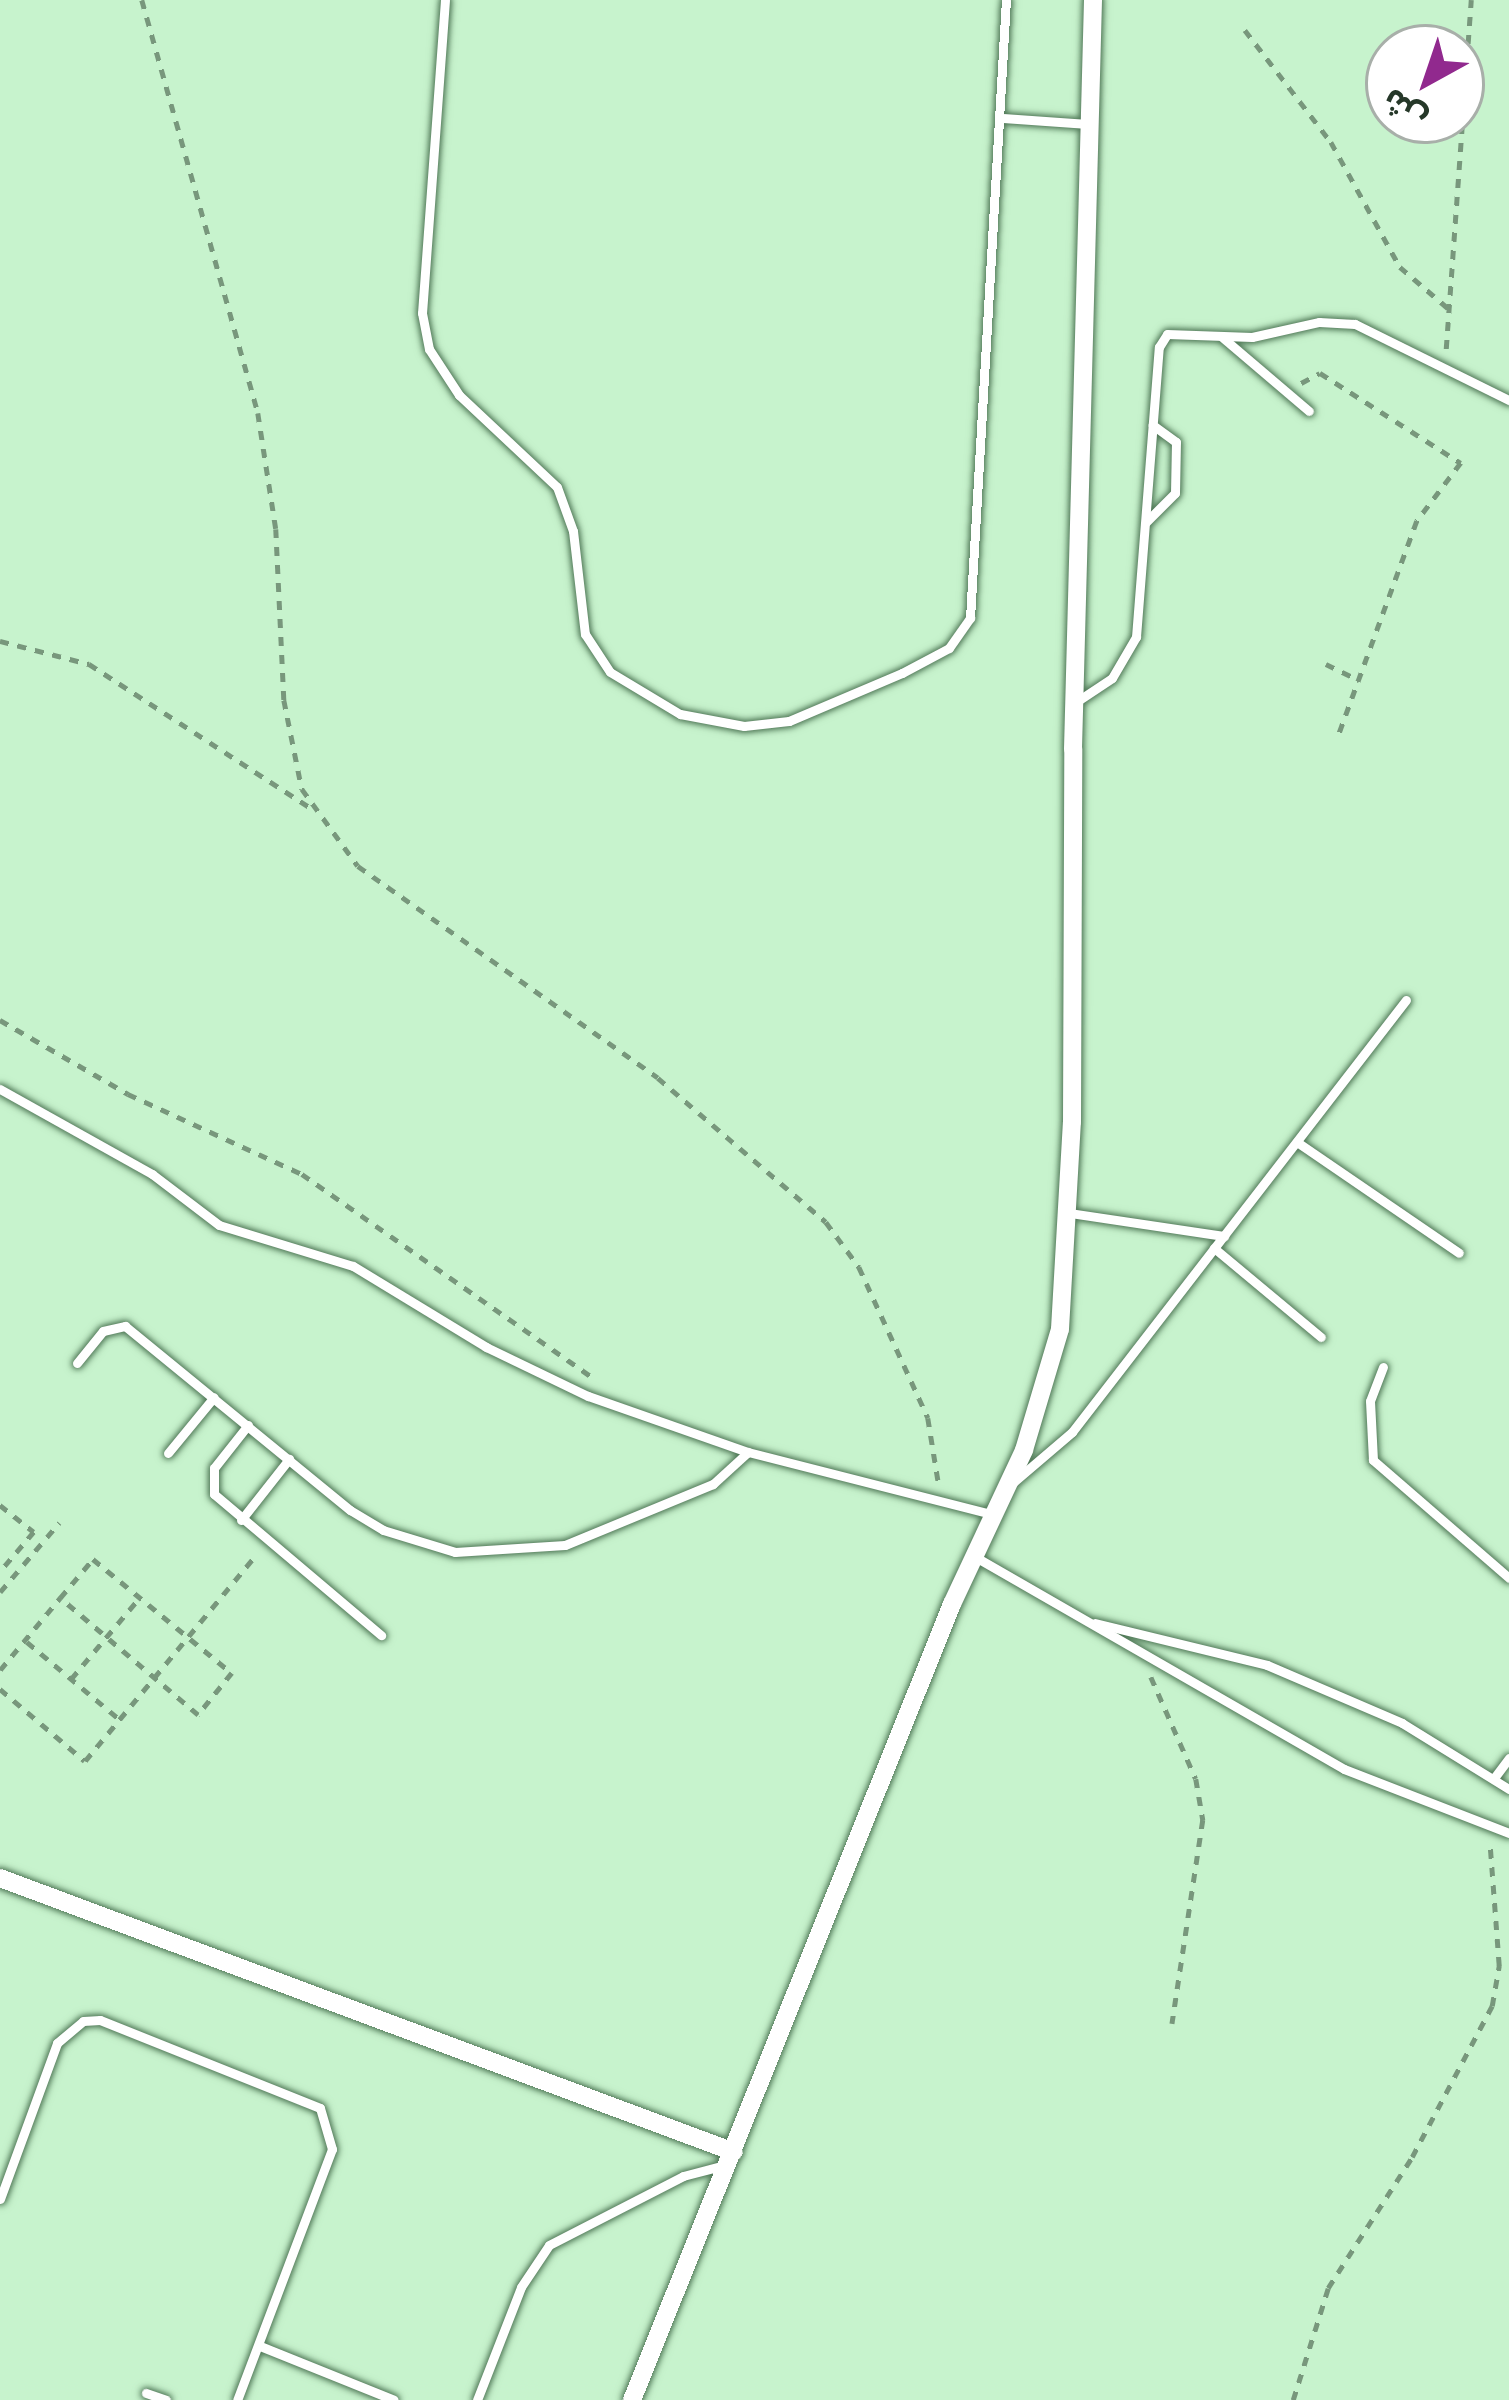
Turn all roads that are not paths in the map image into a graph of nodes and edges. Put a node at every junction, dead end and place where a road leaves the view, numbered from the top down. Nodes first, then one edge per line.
1 (445, 0) edge
2 (1006, 0) edge
3 (1093, 0) edge
4 (1004, 118) junction
5 (1087, 124) junction
6 (1218, 334) junction
7 (1509, 400) edge
8 (1309, 411) dead end
9 (1153, 425) junction
10 (1146, 522) junction
11 (1075, 703) junction
12 (1406, 1000) dead end
13 (0, 1089) edge
14 (1297, 1142) junction
15 (1070, 1213) junction
16 (1224, 1236) junction
17 (1214, 1248) junction
18 (1459, 1253) dead end
19 (1321, 1337) dead end
20 (77, 1363) dead end
21 (1383, 1367) dead end
22 (214, 1397) junction
23 (248, 1425) junction
24 (748, 1452) junction
25 (168, 1453) dead end
26 (289, 1460) junction
27 (1005, 1487) junction
28 (992, 1514) junction
29 (241, 1520) junction
30 (973, 1555) junction
31 (1509, 1578) edge
32 (1086, 1622) junction
33 (381, 1635) dead end
34 (1509, 1758) edge
35 (1494, 1778) junction
36 (1509, 1789) edge
37 (1509, 1833) edge
38 (0, 1878) edge
39 (732, 2158) junction
40 (1, 2192) edge
41 (260, 2346) junction
42 (146, 2393) dead end
43 (166, 2400) edge
44 (237, 2400) edge
45 (394, 2400) edge
46 (477, 2400) edge
47 (632, 2400) edge

1 - 4 lane
2 - 4 lane
3 - 5 street
4 - 5 lane
5 - 11 street
6 - 7 lane
6 - 8 lane
6 - 9 lane
9 - 10 lane
9 - 10 lane
10 - 11 lane
11 - 15 street
12 - 14 lane
13 - 24 lane
14 - 16 lane
14 - 18 lane
15 - 16 lane
15 - 27 street
16 - 17 lane
17 - 19 lane
17 - 27 lane
20 - 22 lane
21 - 31 lane
22 - 23 lane
22 - 25 lane
23 - 26 lane
23 - 29 lane
24 - 26 lane
24 - 28 lane
26 - 29 lane
27 - 28 street
28 - 30 street
29 - 33 lane
30 - 32 lane
30 - 39 street
32 - 35 lane
32 - 37 lane
34 - 35 lane
35 - 36 lane
38 - 39 street
39 - 46 lane
39 - 47 street
40 - 41 lane
41 - 44 lane
41 - 45 lane
42 - 43 lane

